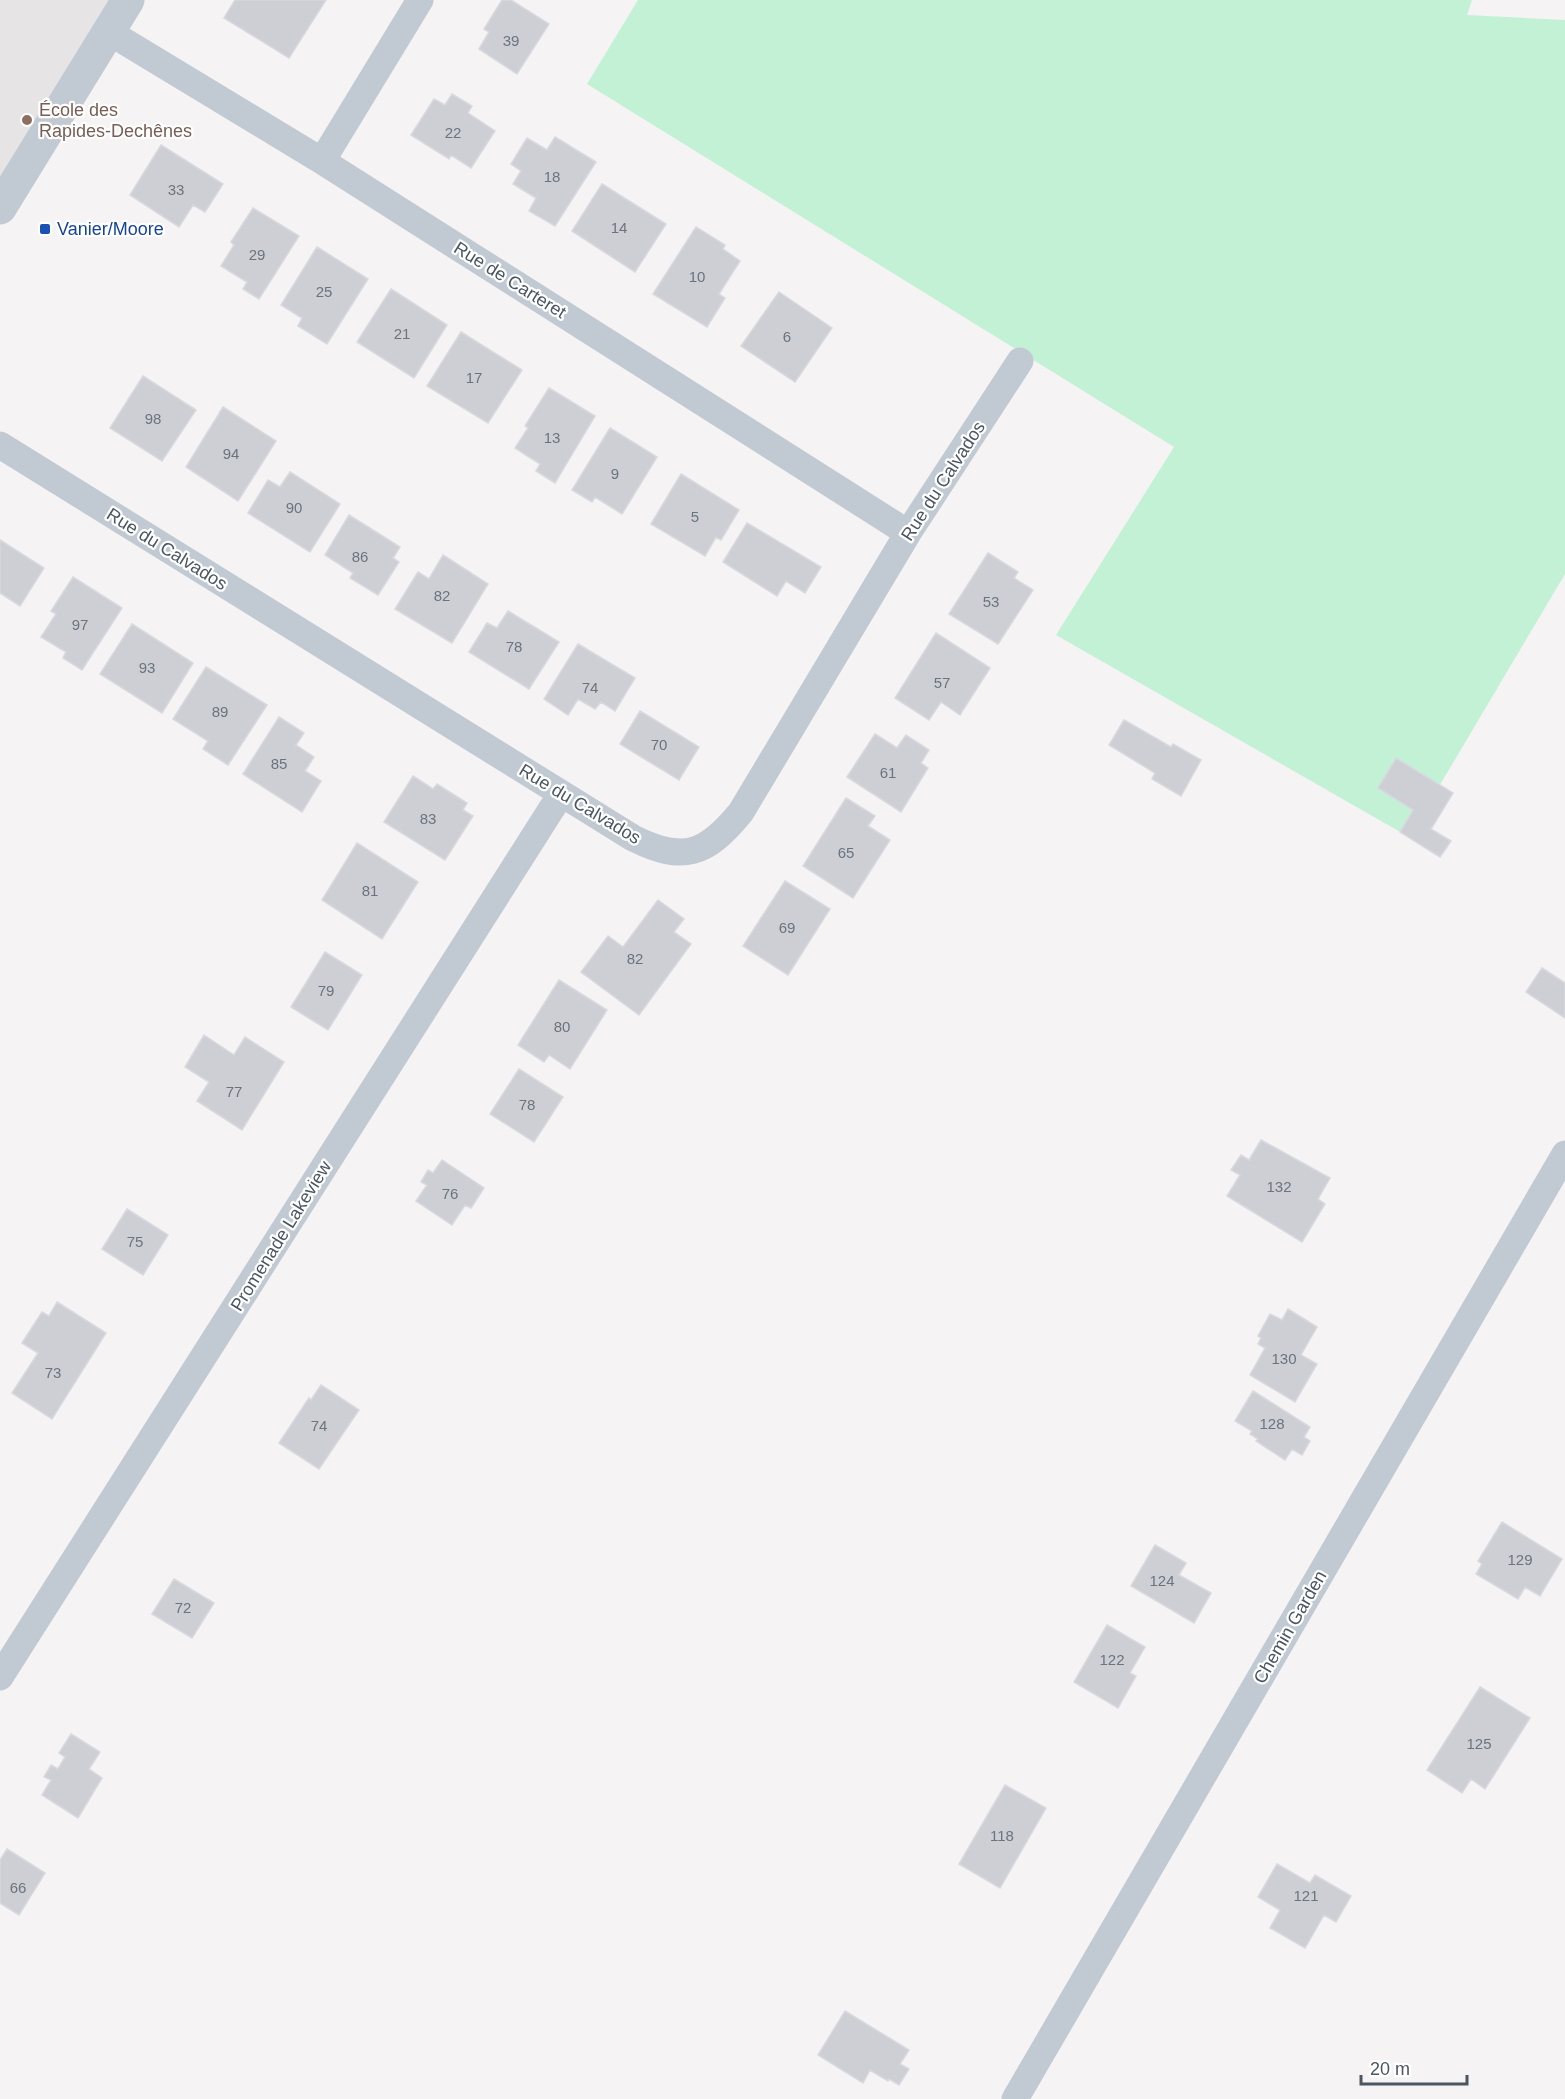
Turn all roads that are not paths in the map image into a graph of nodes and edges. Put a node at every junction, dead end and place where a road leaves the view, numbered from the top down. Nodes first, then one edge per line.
1 (128, 0) edge
2 (420, 0) edge
3 (109, 32) junction
4 (322, 161) junction
5 (0, 208) edge
6 (1020, 361) dead end
7 (0, 446) edge
8 (908, 533) junction
9 (561, 794) junction
10 (1565, 1155) edge
11 (0, 1677) edge
12 (1015, 2099) edge

1 - 3 street
2 - 4 street
3 - 4 street, Rue de Carteret
3 - 5 street
4 - 8 street, Rue de Carteret
6 - 8 street, Rue du Calvados
7 - 9 street, Rue du Calvados
8 - 9 street, Rue du Calvados
9 - 11 street, Promenade Lakeview
10 - 12 street, Chemin Garden

